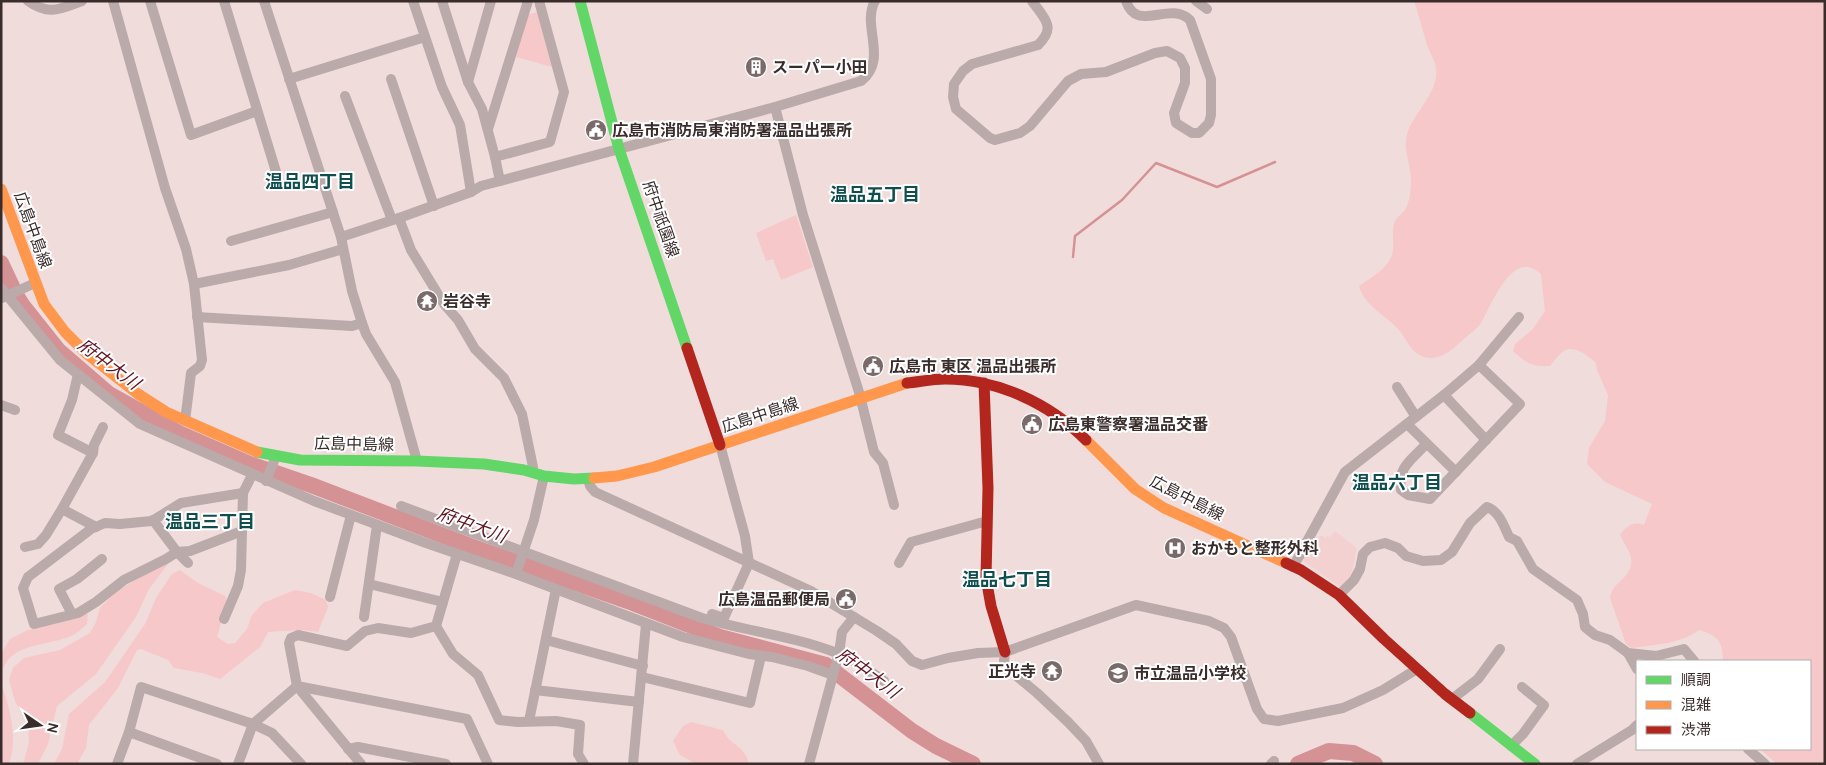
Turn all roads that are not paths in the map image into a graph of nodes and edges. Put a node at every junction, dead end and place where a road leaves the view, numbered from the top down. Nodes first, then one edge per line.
1 (28, 1) edge
2 (82, 1) edge
3 (113, 1) edge
4 (150, 1) edge
5 (224, 1) edge
6 (264, 1) edge
7 (413, 1) edge
8 (442, 1) edge
9 (491, 1) edge
10 (528, 1) edge
11 (539, 1) edge
12 (580, 1) edge
13 (875, 1) edge
14 (1032, 1) edge
15 (1126, 1) edge
16 (1196, 1) edge
17 (1207, 9) dead end
18 (425, 37) junction
19 (289, 79) junction
20 (391, 79) dead end
21 (468, 82) junction
22 (346, 96) dead end
23 (775, 107) junction
24 (257, 111) junction
25 (488, 131) junction
26 (620, 149) junction
27 (494, 157) junction
28 (277, 175) dead end
29 (500, 180) junction
30 (1, 189) edge
31 (470, 192) junction
32 (434, 206) junction
33 (333, 212) junction
34 (396, 219) junction
35 (341, 236) junction
36 (231, 241) dead end
37 (343, 249) junction
38 (35, 283) junction
39 (194, 284) junction
40 (3, 294) edge
41 (197, 316) junction
42 (1519, 317) dead end
43 (362, 323) junction
44 (1479, 365) junction
45 (78, 374) junction
46 (984, 383) junction
47 (1397, 387) dead end
48 (1444, 395) junction
49 (860, 399) junction
50 (1, 405) edge
51 (15, 410) dead end
52 (1416, 417) junction
53 (185, 421) junction
54 (1407, 424) junction
55 (102, 426) dead end
56 (1486, 440) junction
57 (1426, 444) junction
58 (720, 445) junction
59 (93, 453) junction
60 (276, 456) junction
61 (417, 461) junction
62 (531, 472) junction
63 (1456, 472) junction
64 (252, 474) junction
65 (544, 476) junction
66 (588, 479) junction
67 (266, 481) junction
68 (243, 493) junction
69 (894, 505) dead end
70 (401, 506) dead end
71 (62, 509) junction
72 (351, 515) junction
73 (153, 520) junction
74 (987, 522) junction
75 (377, 525) junction
76 (96, 527) junction
77 (242, 531) junction
78 (25, 547) dead end
79 (523, 551) junction
80 (177, 552) junction
81 (457, 554) junction
82 (102, 559) dead end
83 (188, 563) dead end
84 (748, 563) junction
85 (899, 563) dead end
86 (1293, 567) junction
87 (516, 574) junction
88 (369, 584) junction
89 (556, 589) junction
90 (1339, 595) junction
91 (330, 597) dead end
92 (443, 602) junction
93 (684, 611) junction
94 (72, 614) junction
95 (364, 617) dead end
96 (854, 617) junction
97 (224, 619) dead end
98 (646, 624) junction
99 (436, 626) junction
100 (546, 640) junction
101 (1500, 649) dead end
102 (1005, 652) junction
103 (840, 653) junction
104 (1628, 653) junction
105 (761, 656) junction
106 (1693, 660) edge
107 (643, 666) junction
108 (1636, 667) edge
109 (1417, 669) junction
110 (834, 675) junction
111 (642, 677) junction
112 (884, 680) dead end
113 (297, 686) junction
114 (1522, 687) dead end
115 (535, 690) junction
116 (1452, 699) junction
117 (639, 702) junction
118 (529, 721) junction
119 (253, 724) junction
120 (1636, 726) edge
121 (128, 732) junction
122 (1511, 746) junction
123 (348, 749) junction
124 (1749, 750) edge
125 (117, 764) edge
126 (217, 764) edge
127 (238, 764) edge
128 (301, 764) edge
129 (360, 764) edge
130 (446, 764) edge
131 (488, 764) edge
132 (584, 764) edge
133 (633, 764) edge
134 (809, 764) edge
135 (1100, 764) edge
136 (1534, 764) edge
137 (1577, 764) edge
138 (1765, 764) edge

1 - 2 street
3 - 39 street
4 - 24 street
5 - 24 street
6 - 19 street
7 - 18 street
8 - 21 street
9 - 21 street
10 - 25 street
11 - 27 street
12 - 26 main road, 府中祇園線
13 - 23 street
14 - 15 street
16 - 17 street
18 - 19 street
18 - 31 street
19 - 33 street
20 - 32 street
21 - 25 street
22 - 34 street
23 - 26 street
23 - 49 street
24 - 28 street
25 - 27 street
26 - 29 street
26 - 58 main road, 府中祇園線
27 - 29 street
29 - 31 street
30 - 38 main road, 広島中島線
31 - 32 street
32 - 34 street
33 - 35 street
33 - 36 street
34 - 35 street
34 - 62 street
35 - 37 street
37 - 39 street
37 - 43 street
38 - 40 street
38 - 53 main road, 広島中島線
39 - 41 street
40 - 45 street
41 - 43 street
41 - 53 street
42 - 44 street
43 - 61 street
44 - 48 street
44 - 56 street
45 - 59 street
45 - 64 street
46 - 49 main road, 広島中島線
46 - 74 main road
46 - 86 main road, 広島中島線
47 - 52 street
48 - 52 street
48 - 56 street
49 - 58 main road, 広島中島線
49 - 69 street
50 - 51 street
52 - 54 street
53 - 60 main road, 広島中島線
54 - 57 street
54 - 86 street
55 - 59 street
56 - 63 street
57 - 63 street
57 - 63 street
58 - 66 main road, 広島中島線
58 - 84 street
59 - 71 street
60 - 61 main road, 広島中島線
60 - 67 street
61 - 62 main road, 広島中島線
62 - 65 main road, 広島中島線
64 - 67 street
64 - 68 street
65 - 66 main road, 広島中島線
65 - 79 street
66 - 84 street
67 - 72 street
68 - 73 street
68 - 77 street
70 - 79 street
71 - 76 street
71 - 78 street
72 - 75 street
72 - 91 street
73 - 76 street
73 - 80 street
74 - 85 street
74 - 102 main road
75 - 81 street
75 - 88 street
76 - 94 street
77 - 80 street
77 - 97 street
79 - 87 street
79 - 93 street
80 - 83 street
80 - 94 street
81 - 87 street
81 - 92 street
82 - 94 street
84 - 93 street
84 - 96 street
86 - 90 main road, 広島中島線
87 - 89 street
88 - 92 street
88 - 95 street
89 - 98 street
89 - 100 street
90 - 104 street
90 - 109 main road, 広島中島線
92 - 99 street
93 - 103 street
96 - 102 street
96 - 103 street
98 - 105 street
98 - 107 street
99 - 113 street
99 - 118 street
100 - 107 street
100 - 115 street
101 - 116 street
102 - 109 street
102 - 135 street
103 - 110 street
103 - 112 street
104 - 106 street
104 - 108 street
105 - 110 street
105 - 111 street
107 - 111 street
109 - 116 main road, 広島中島線
110 - 134 street
111 - 117 street
113 - 119 street
113 - 123 street
113 - 131 street
114 - 122 street
115 - 117 street
115 - 118 street
116 - 122 main road, 広島中島線
117 - 133 street
118 - 132 street
119 - 121 street
119 - 127 street
119 - 128 street
120 - 137 street
121 - 125 street
121 - 126 street
122 - 136 main road, 広島中島線
123 - 129 street
123 - 130 street
124 - 138 street

